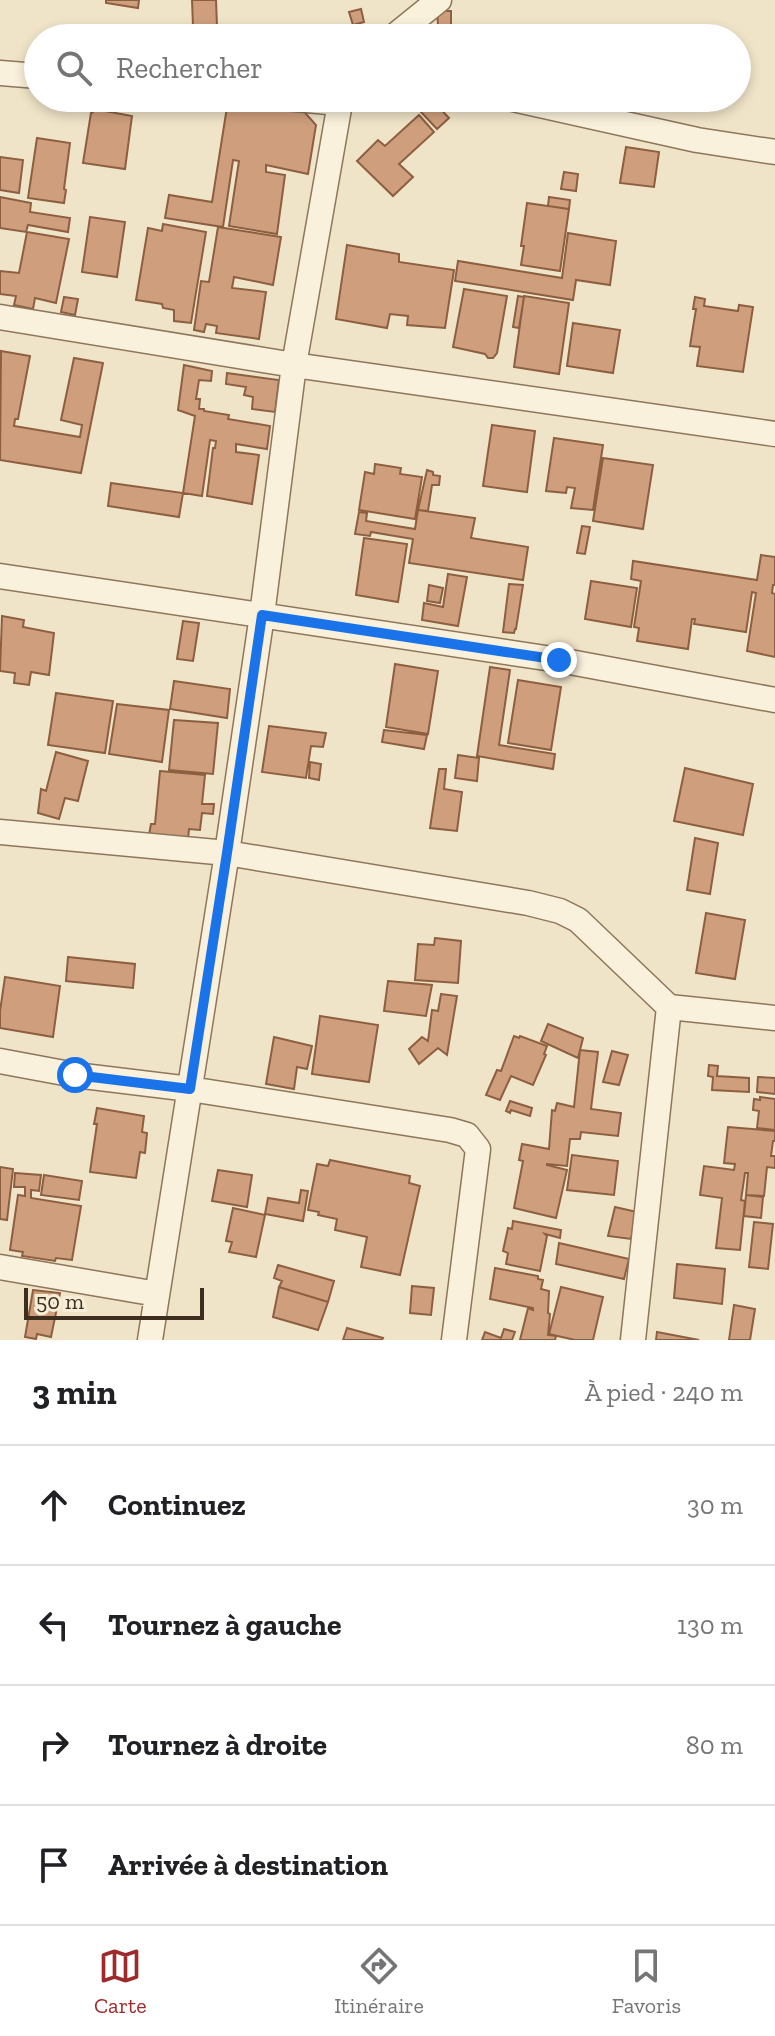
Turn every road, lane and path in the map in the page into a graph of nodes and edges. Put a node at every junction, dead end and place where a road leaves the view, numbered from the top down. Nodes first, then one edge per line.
1 (439, 0) edge
2 (409, 24) edge
3 (0, 73) edge
4 (24, 75) edge
5 (339, 112) edge
6 (571, 112) edge
7 (775, 152) edge
8 (0, 317) edge
9 (294, 365) junction
10 (775, 434) edge
11 (0, 576) edge
12 (262, 615) junction
13 (775, 700) edge
14 (0, 832) edge
15 (227, 853) junction
16 (669, 1007) junction
17 (775, 1018) edge
18 (0, 1061) edge
19 (190, 1089) junction
20 (0, 1267) edge
21 (157, 1294) junction
22 (150, 1340) edge
23 (454, 1340) edge
24 (633, 1340) edge

1 - 2 street
3 - 4 street
5 - 9 street
6 - 7 street
8 - 9 street
9 - 10 street
9 - 12 street
11 - 12 street
12 - 13 street
12 - 15 street
14 - 15 street
15 - 16 street
15 - 19 street
16 - 17 street
16 - 24 street
18 - 19 street
19 - 21 street
19 - 23 street
20 - 21 street
21 - 22 street

